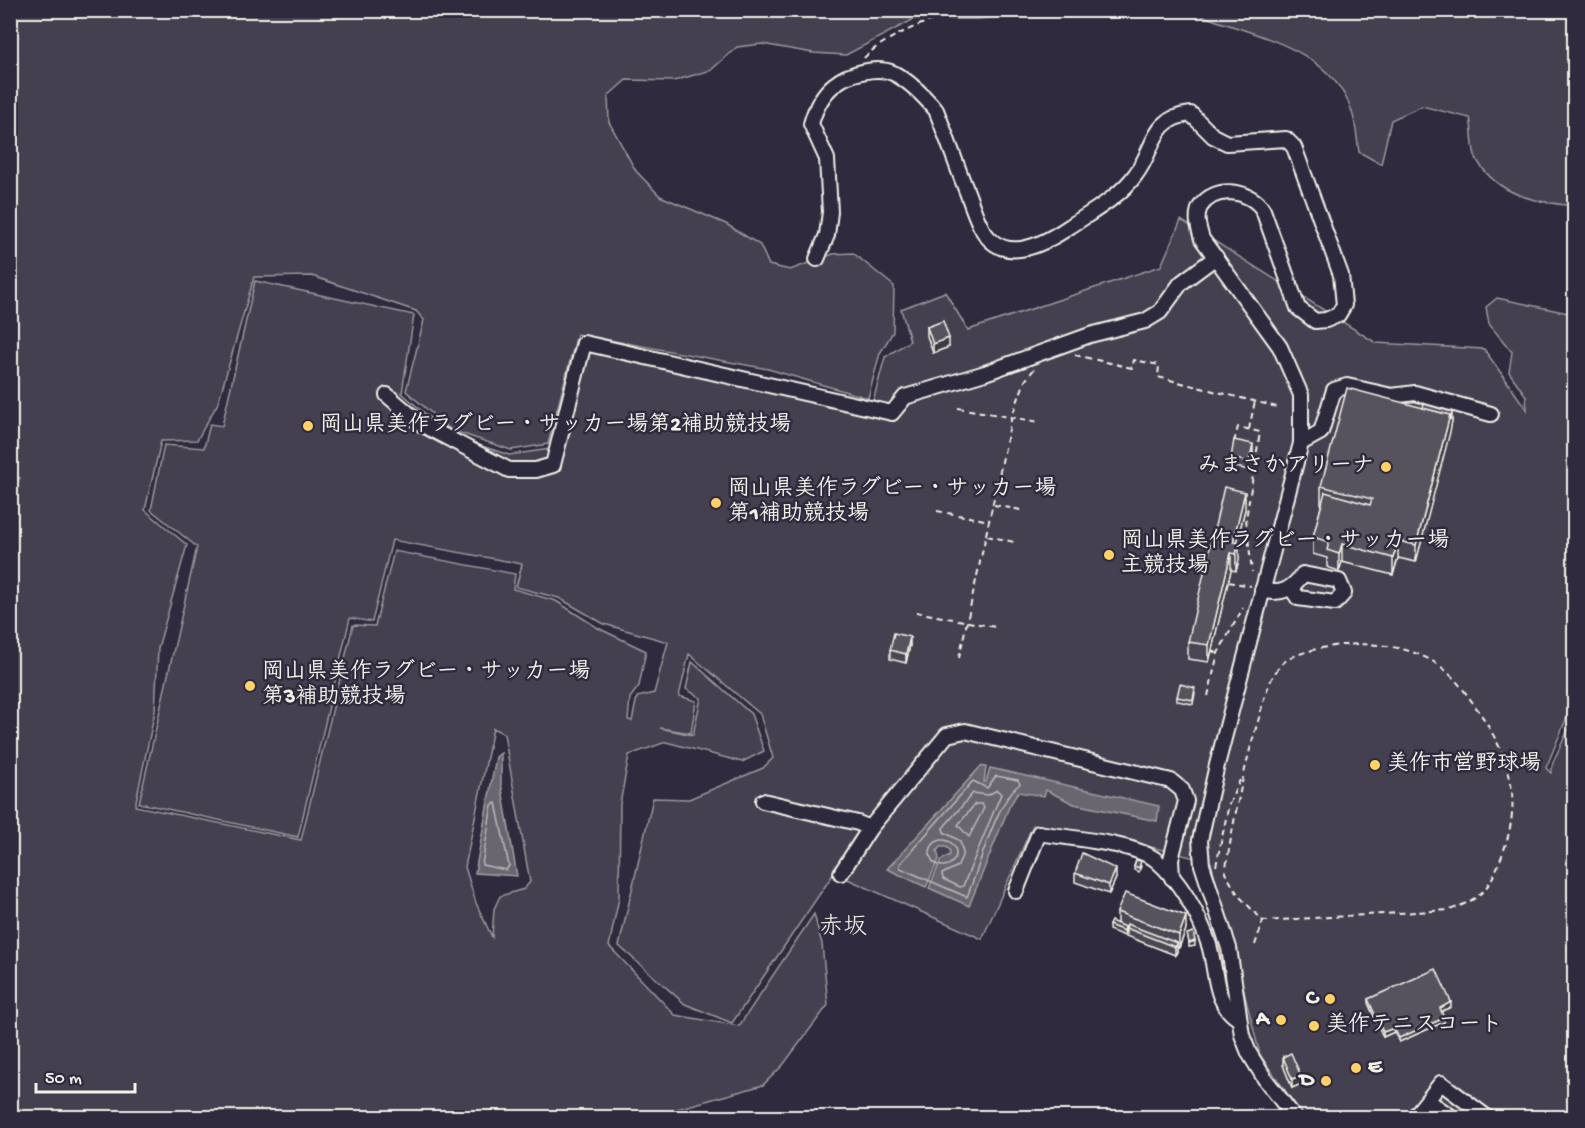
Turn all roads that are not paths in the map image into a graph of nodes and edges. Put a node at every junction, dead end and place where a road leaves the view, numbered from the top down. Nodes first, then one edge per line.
1 (1216, 257) junction
2 (817, 259) dead end
3 (387, 395) dead end
4 (1491, 414) dead end
5 (1301, 443) junction
6 (1292, 589) dead end
7 (1262, 590) junction
8 (763, 801) dead end
9 (870, 828) junction
10 (841, 873) dead end
11 (1172, 878) junction
12 (1016, 891) dead end
13 (1239, 1018) junction
14 (1428, 1101) junction
15 (1295, 1118) edge
16 (1413, 1118) edge
17 (1453, 1118) edge
18 (1488, 1118) edge

1 - 2 street
1 - 3 street
1 - 5 street
4 - 5 street
5 - 7 street
6 - 7 street
7 - 13 street
8 - 9 street
9 - 10 street
9 - 11 street
11 - 12 street
11 - 13 street
13 - 15 street
14 - 16 street
14 - 17 street
14 - 18 street

